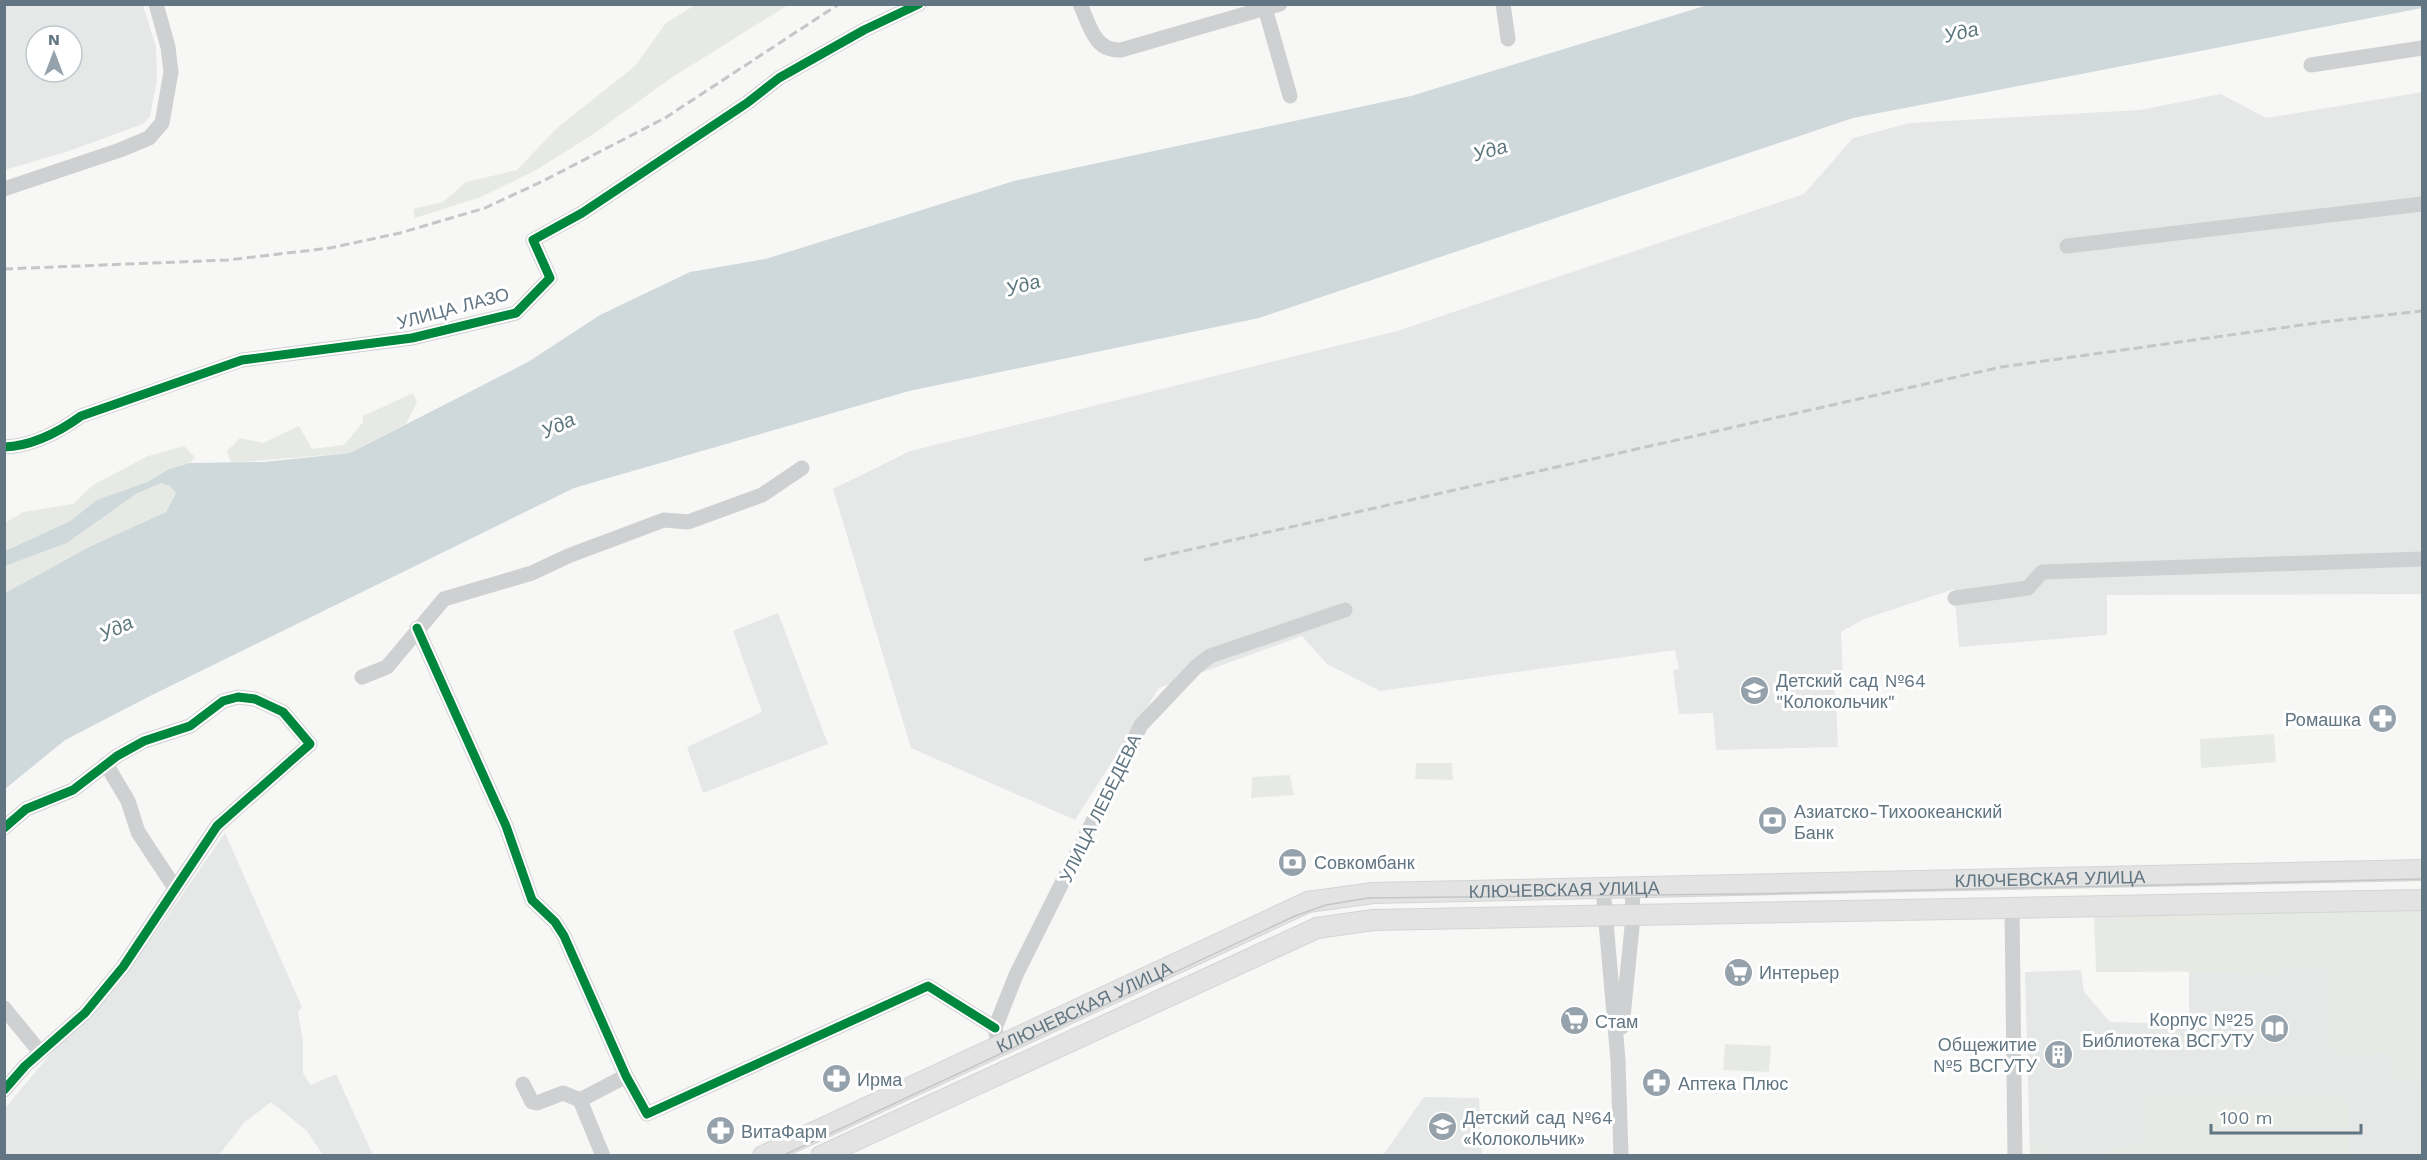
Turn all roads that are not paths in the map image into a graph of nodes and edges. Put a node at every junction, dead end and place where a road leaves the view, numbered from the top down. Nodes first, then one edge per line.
1 (156, 4) edge
2 (920, 4) edge
3 (1080, 4) edge
4 (1503, 4) edge
5 (1272, 6) edge
6 (1508, 39) dead end
7 (2422, 48) edge
8 (2311, 65) dead end
9 (1290, 96) dead end
10 (4, 189) edge
11 (2422, 204) edge
12 (2067, 246) dead end
13 (11, 447) edge
14 (802, 468) dead end
15 (2422, 559) edge
16 (1955, 597) dead end
17 (1345, 610) dead end
18 (417, 628) junction
19 (362, 677) dead end
20 (106, 764) junction
21 (4, 828) edge
22 (2422, 870) edge
23 (1632, 887) junction
24 (175, 888) junction
25 (1603, 888) junction
26 (2422, 900) edge
27 (2012, 909) junction
28 (1633, 917) junction
29 (1604, 918) junction
30 (4, 1008) edge
31 (998, 1037) junction
32 (40, 1052) junction
33 (1618, 1060) junction
34 (626, 1076) junction
35 (523, 1084) dead end
36 (4, 1090) edge
37 (580, 1100) junction
38 (603, 1155) edge
39 (763, 1155) edge
40 (821, 1155) edge
41 (1621, 1155) edge
42 (2015, 1155) edge

1 - 10 street
2 - 13 street, УЛИЦА ЛАЗО
3 - 5 street
4 - 6 street
5 - 9 street
7 - 8 street
11 - 12 street
14 - 18 street
15 - 16 street
17 - 31 street, УЛИЦА ЛЕБЕДЕВА
18 - 19 street
18 - 34 street
20 - 21 street
20 - 24 street
20 - 24 street
22 - 23 main road, КЛЮЧЕВСКАЯ УЛИЦА
23 - 25 main road, КЛЮЧЕВСКАЯ УЛИЦА
23 - 28 street
24 - 32 street
25 - 29 street
25 - 31 main road, КЛЮЧЕВСКАЯ УЛИЦА
26 - 27 main road, КЛЮЧЕВСКАЯ УЛИЦА
27 - 28 main road, КЛЮЧЕВСКАЯ УЛИЦА
27 - 42 street
28 - 29 main road, КЛЮЧЕВСКАЯ УЛИЦА
28 - 33 street
29 - 33 street
29 - 40 main road, КЛЮЧЕВСКАЯ УЛИЦА
30 - 32 street
31 - 34 street
31 - 39 main road, КЛЮЧЕВСКАЯ УЛИЦА
32 - 36 street
33 - 41 street
34 - 37 street
35 - 37 street
37 - 38 street

